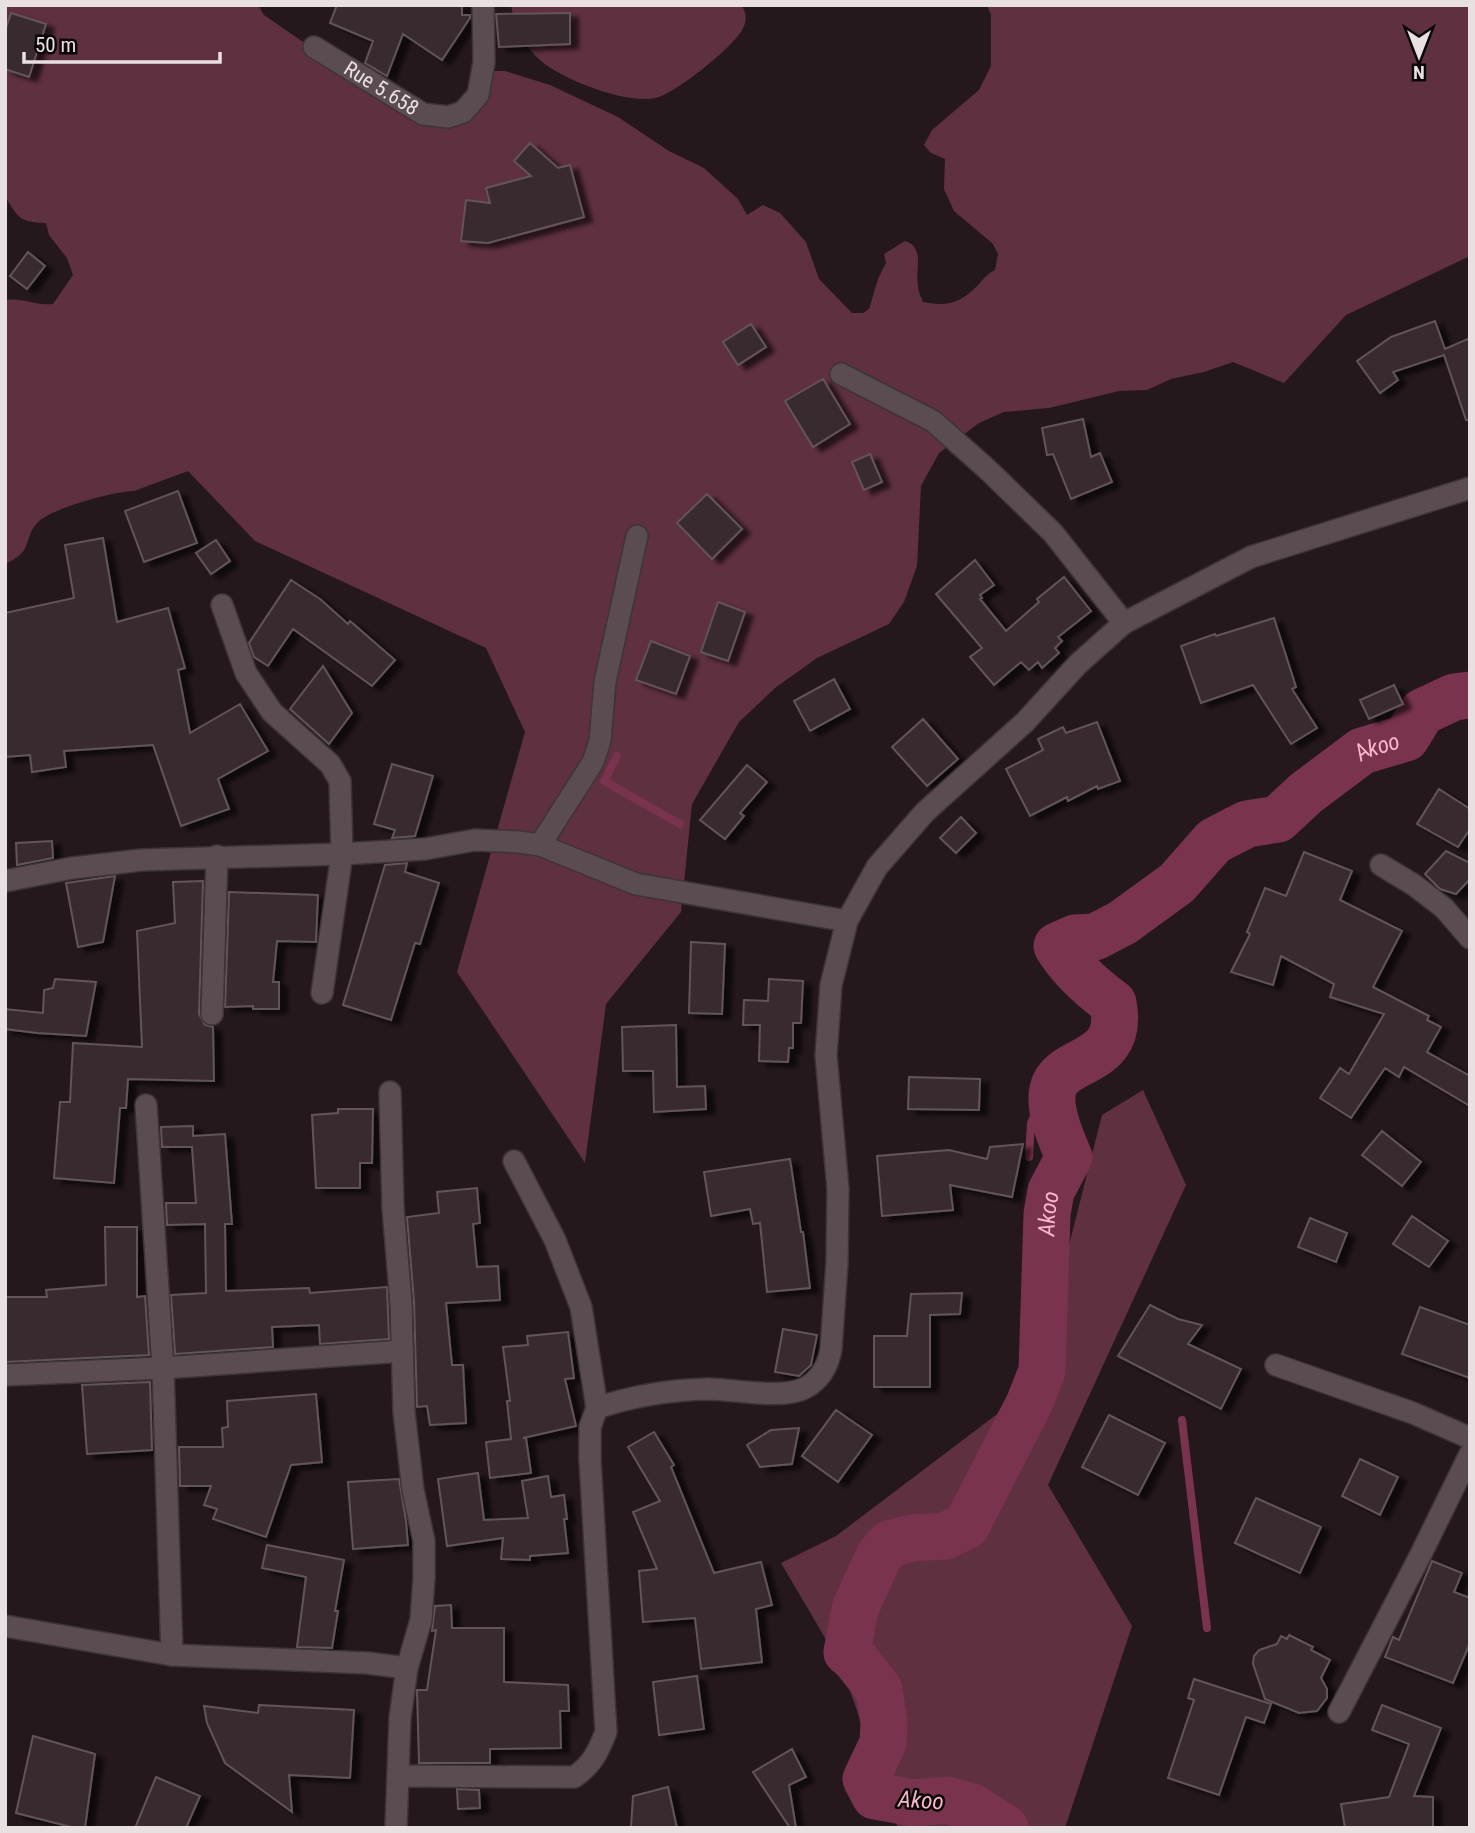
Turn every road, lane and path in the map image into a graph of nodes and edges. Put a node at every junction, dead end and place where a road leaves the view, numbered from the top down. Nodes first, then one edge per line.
1 (483, 5) edge
2 (314, 47) dead end
3 (841, 373) dead end
4 (1470, 488) edge
5 (637, 536) dead end
6 (222, 606) dead end
7 (1124, 623) junction
8 (540, 845) junction
9 (342, 854) junction
10 (217, 856) junction
11 (1381, 865) dead end
12 (5, 881) edge
13 (847, 921) junction
14 (1470, 938) edge
15 (322, 993) dead end
16 (212, 1014) dead end
17 (390, 1092) dead end
18 (146, 1105) dead end
19 (514, 1161) dead end
20 (403, 1351) junction
21 (1276, 1365) dead end
22 (163, 1368) junction
23 (5, 1375) edge
24 (597, 1408) junction
25 (1470, 1438) edge
26 (1470, 1454) edge
27 (5, 1626) edge
28 (172, 1655) junction
29 (407, 1668) junction
30 (1339, 1712) dead end
31 (398, 1776) junction
32 (396, 1828) edge

1 - 2 street, Rue 5.658
3 - 7 street
4 - 7 street
5 - 8 street
6 - 9 street
7 - 13 street
8 - 9 street
8 - 13 street
9 - 10 street
9 - 15 street
10 - 12 street
10 - 16 street
11 - 14 street
13 - 24 street
17 - 20 street
18 - 22 street
19 - 24 street
20 - 22 street
20 - 29 street
21 - 25 street
22 - 23 street
22 - 28 street
24 - 31 street
26 - 30 street
27 - 28 street
28 - 29 street
29 - 31 street
31 - 32 street

